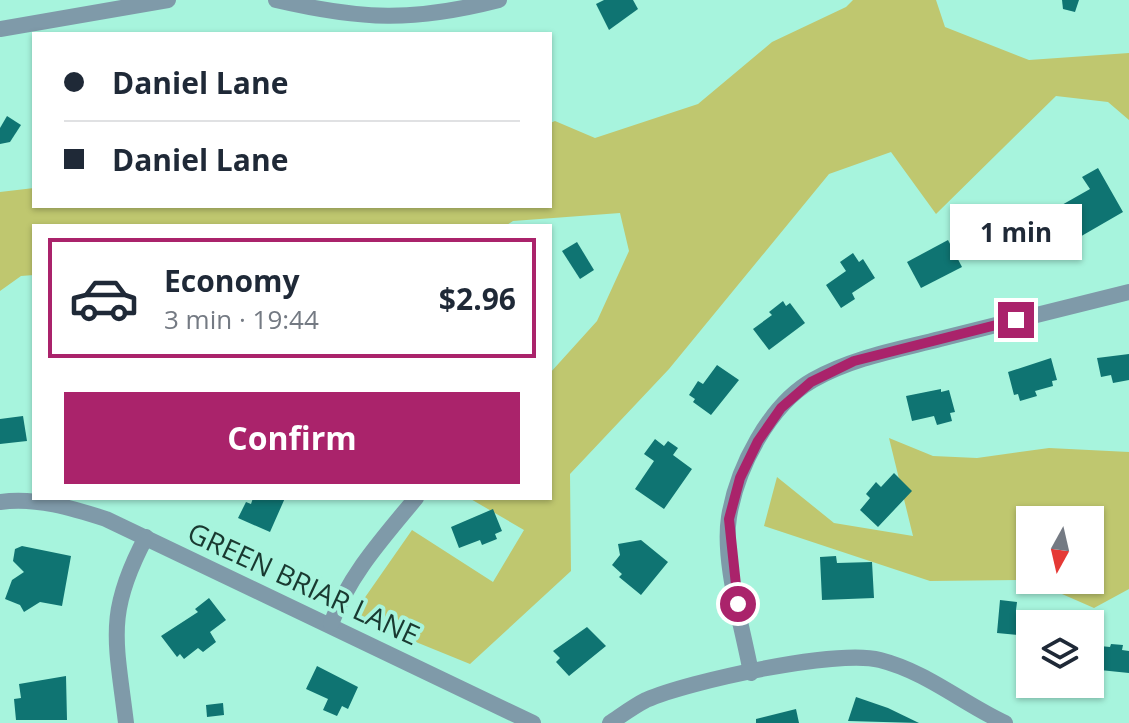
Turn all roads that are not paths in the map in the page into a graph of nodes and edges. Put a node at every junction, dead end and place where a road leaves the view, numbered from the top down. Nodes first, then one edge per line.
1 (168, 0) edge
2 (276, 0) edge
3 (499, 0) edge
4 (0, 29) edge
5 (1129, 292) edge
6 (414, 500) edge
7 (0, 502) edge
8 (146, 537) junction
9 (331, 624) junction
10 (751, 673) junction
11 (126, 723) edge
12 (533, 723) edge
13 (610, 723) edge
14 (1005, 723) edge

1 - 4 street
2 - 3 street
5 - 10 street
6 - 9 street
7 - 8 street, GREEN BRIAR LANE
8 - 9 street, GREEN BRIAR LANE
8 - 11 street
9 - 12 street, GREEN BRIAR LANE
10 - 13 street
10 - 14 street

